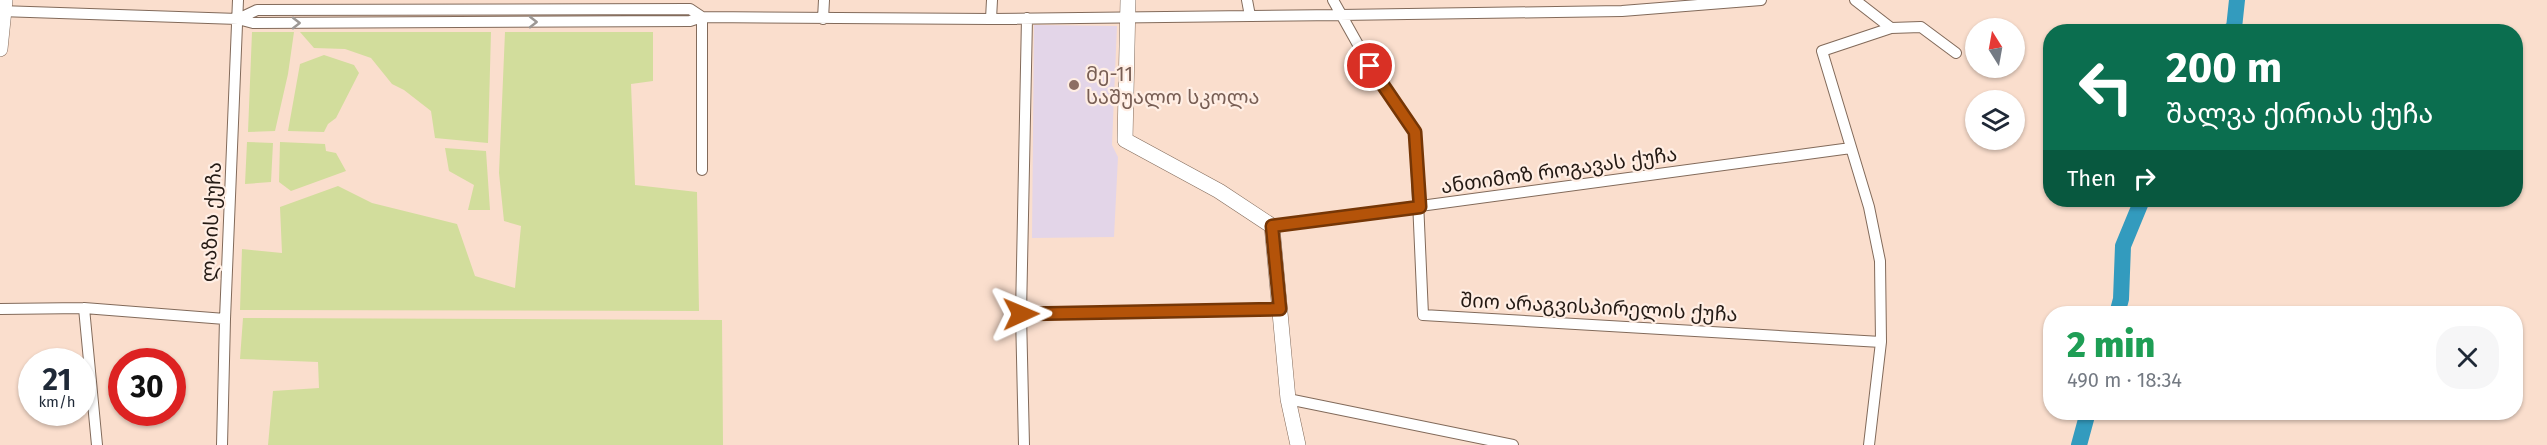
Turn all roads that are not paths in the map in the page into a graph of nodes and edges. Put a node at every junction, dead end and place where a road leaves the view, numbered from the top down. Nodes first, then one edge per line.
1 (238, 0) edge
2 (824, 0) edge
3 (992, 0) edge
4 (1128, 0) edge
5 (1247, 0) edge
6 (1333, 0) edge
7 (1761, 0) edge
8 (1855, 0) edge
9 (424, 4) edge
10 (505, 4) edge
11 (3, 8) edge
12 (1340, 15) junction
13 (1250, 16) junction
14 (702, 17) junction
15 (1027, 18) junction
16 (1128, 18) junction
17 (238, 19) junction
18 (824, 19) junction
19 (991, 19) junction
20 (504, 22) junction
21 (1891, 28) junction
22 (0, 49) edge
23 (1956, 53) dead end
24 (1851, 148) junction
25 (702, 170) dead end
26 (1420, 207) junction
27 (1272, 226) junction
28 (84, 308) junction
29 (0, 309) edge
30 (1280, 309) junction
31 (1021, 314) junction
32 (225, 319) junction
33 (1881, 342) junction
34 (1288, 399) junction
35 (97, 445) edge
36 (222, 445) edge
37 (1024, 445) edge
38 (1298, 445) edge
39 (1513, 445) edge
40 (1869, 445) edge

1 - 17 street, ლაზის ქუჩა
2 - 18 street
3 - 19 street
4 - 16 street
5 - 13 street
6 - 12 street
7 - 12 street
8 - 21 street
9 - 10 street
9 - 17 street
10 - 14 street
10 - 20 street
11 - 17 street
11 - 22 street
12 - 13 street
12 - 26 street
13 - 16 street
14 - 18 street
20 -> 14 street
14 - 25 street
15 - 16 street
15 - 19 street
15 - 31 street
16 - 27 street
17 -> 20 street
17 - 32 street, ლაზის ქუჩა
18 - 19 street
21 - 23 street
21 - 24 street
24 - 26 street, ანთიმოზ როგავას ქუჩა
24 - 33 street
26 - 27 street, ანთიმოზ როგავას ქუჩა
26 - 33 street, შიო არაგვისპირელის ქუჩა
27 - 30 street
28 - 29 street
28 - 32 street
28 - 35 street
30 - 31 street
30 - 34 street
31 - 37 street
32 - 36 street, ლაზის ქუჩა
33 - 40 street
34 - 38 street
34 - 39 street

